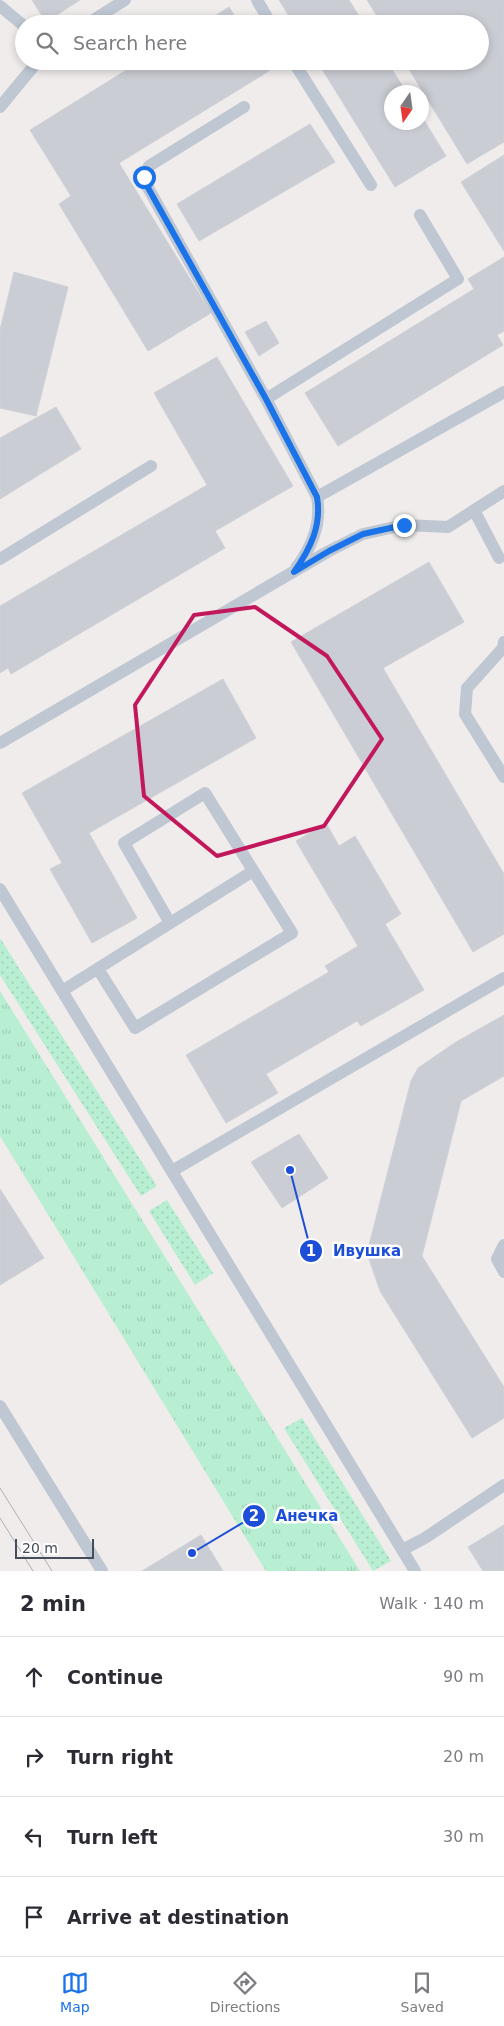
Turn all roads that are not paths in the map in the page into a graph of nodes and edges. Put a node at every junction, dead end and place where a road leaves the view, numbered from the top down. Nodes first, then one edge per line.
1 (125, 0) edge
2 (256, 0) edge
3 (0, 6) edge
4 (101, 15) edge
5 (265, 15) edge
6 (15, 18) edge
7 (31, 70) edge
8 (300, 70) edge
9 (0, 107) edge
10 (244, 108) dead end
11 (371, 185) dead end
12 (420, 215) dead end
13 (504, 392) edge
14 (266, 399) junction
15 (152, 466) dead end
16 (504, 491) edge
17 (317, 497) junction
18 (474, 510) junction
19 (499, 558) dead end
20 (0, 559) edge
21 (294, 572) junction
22 (504, 642) edge
23 (0, 743) edge
24 (504, 777) edge
25 (253, 871) junction
26 (0, 889) edge
27 (170, 923) junction
28 (98, 969) junction
29 (504, 978) edge
30 (62, 991) junction
31 (172, 1171) junction
32 (504, 1245) edge
33 (504, 1272) edge
34 (0, 1406) edge
35 (504, 1485) edge
36 (402, 1550) junction
37 (102, 1571) edge
38 (415, 1571) edge

1 - 4 lane
2 - 5 lane
3 - 6 lane
7 - 9 lane
8 - 11 lane
10 - 14 lane
12 - 14 lane
13 - 17 lane
14 - 17 lane
15 - 20 lane
16 - 18 lane
17 - 21 lane
18 - 19 lane
18 - 21 lane
21 - 23 lane
22 - 24 lane
25 - 27 lane
25 - 27 lane
25 - 28 lane
26 - 30 lane
27 - 28 lane
28 - 30 lane
29 - 31 lane
30 - 31 lane
31 - 36 lane
32 - 33 lane
34 - 37 lane
35 - 36 lane
36 - 38 lane

